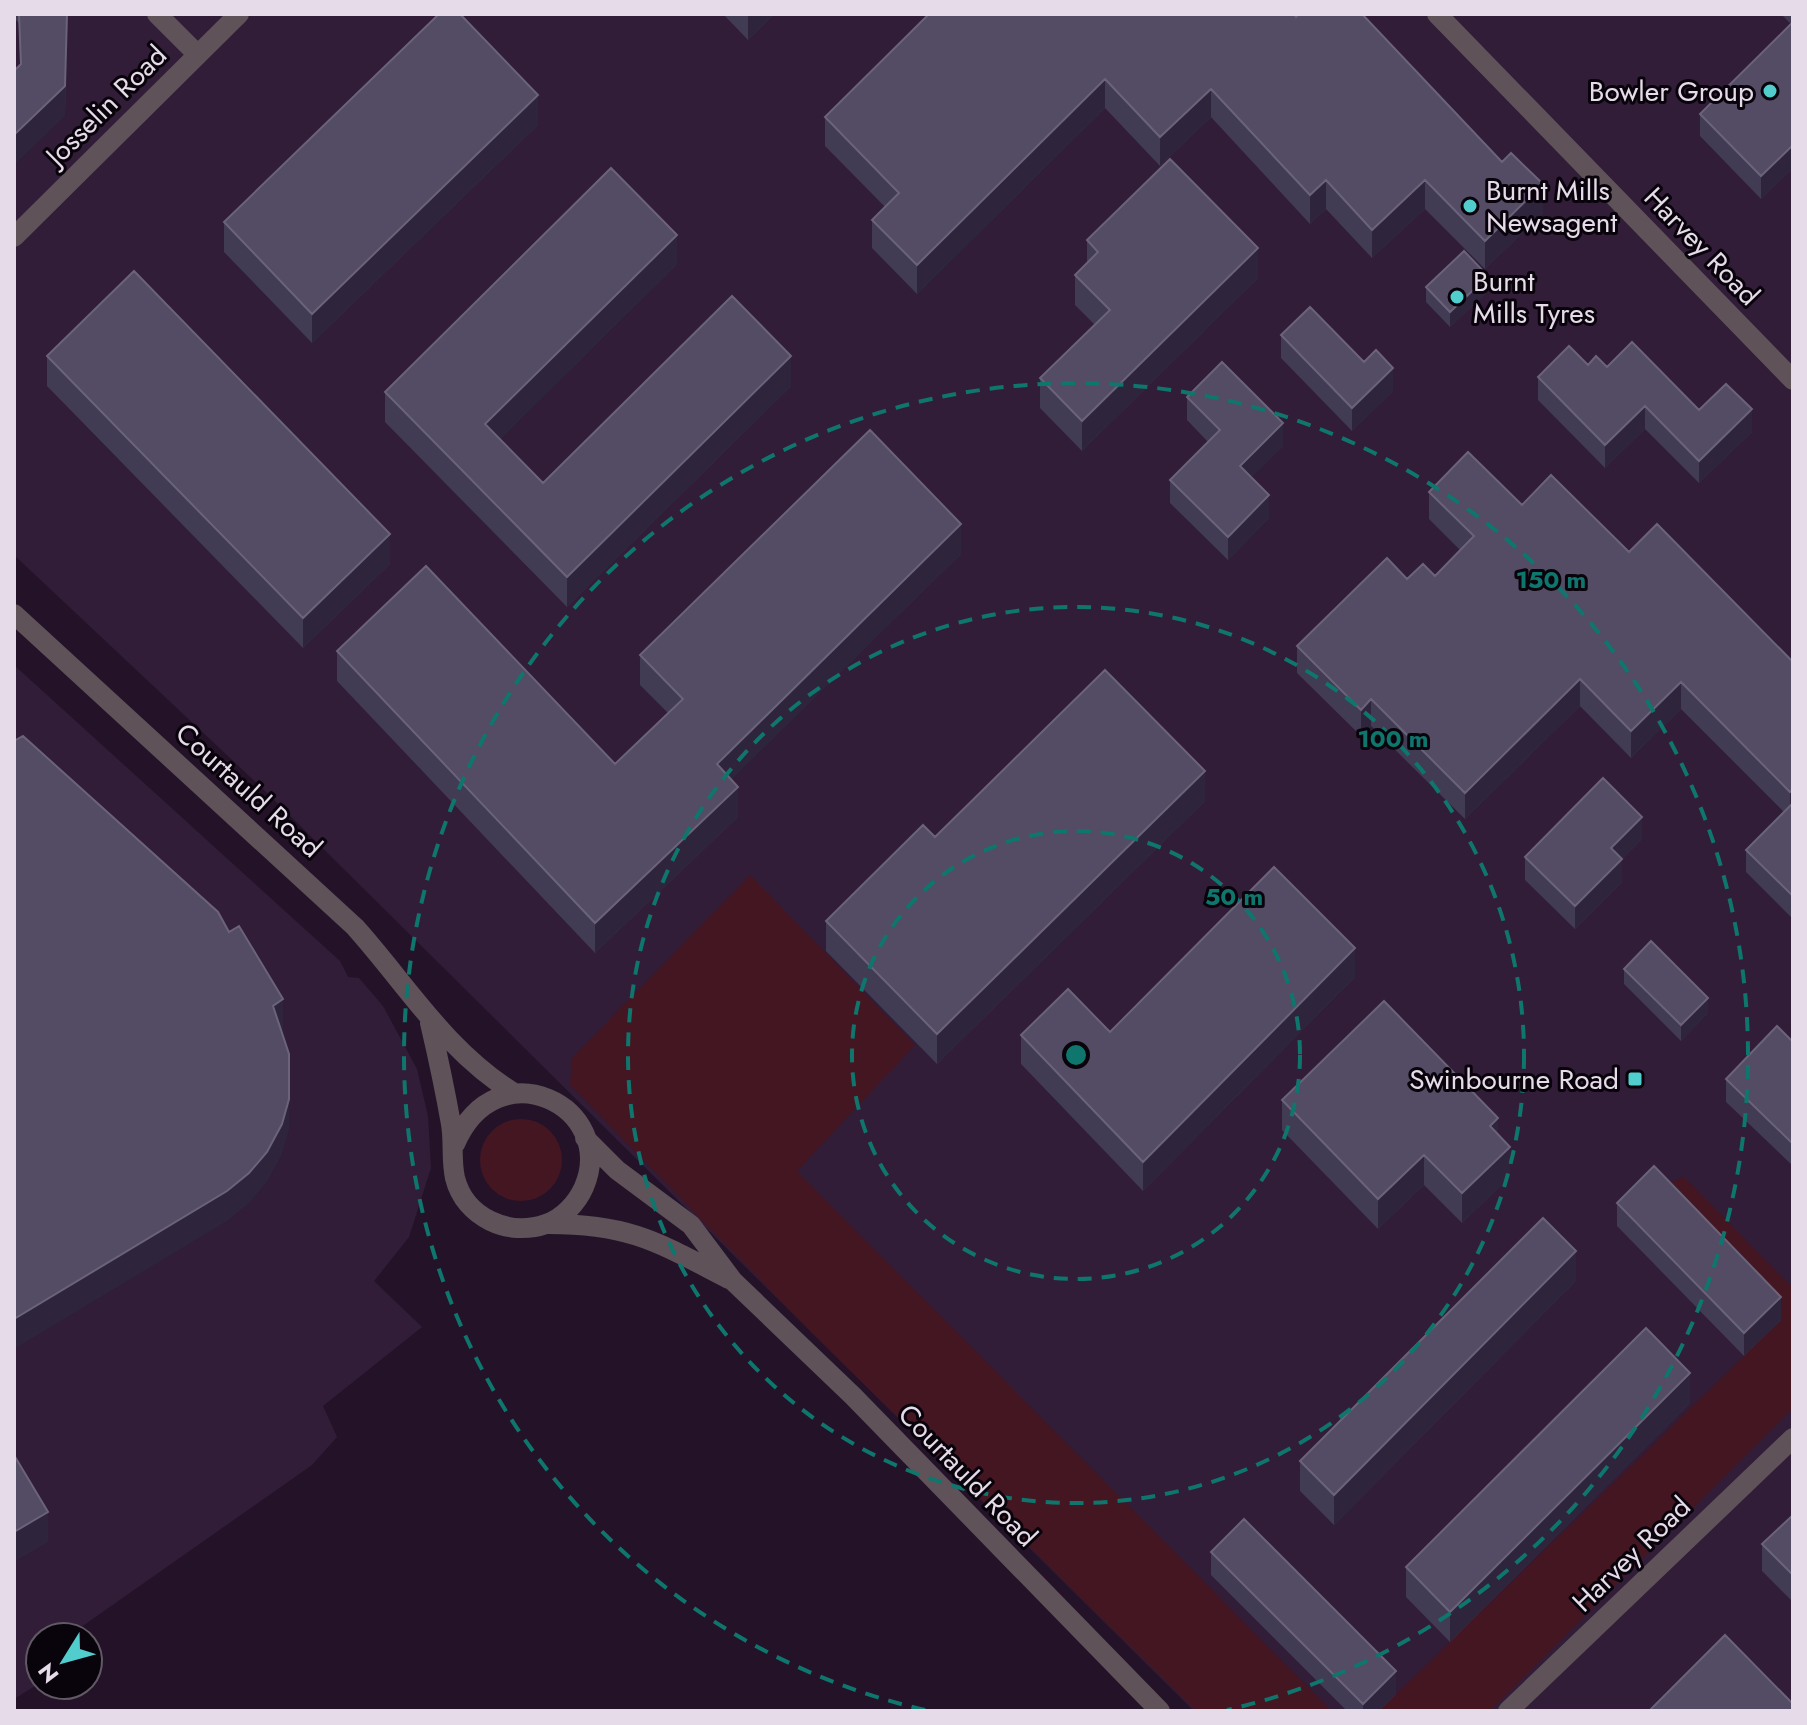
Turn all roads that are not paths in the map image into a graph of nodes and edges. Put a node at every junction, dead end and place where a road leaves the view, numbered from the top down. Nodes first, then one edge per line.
1 (157, 14) edge
2 (239, 14) edge
3 (1437, 14) edge
4 (197, 54) junction
5 (14, 237) edge
6 (1793, 380) edge
7 (14, 614) edge
8 (430, 1022) junction
9 (514, 1093) junction
10 (585, 1138) junction
11 (455, 1144) junction
12 (548, 1224) junction
13 (733, 1281) junction
14 (1793, 1438) edge
15 (1160, 1711) edge
16 (1508, 1711) edge

1 - 4 street
2 - 4 street, Josselin Road
3 - 6 street, Harvey Road
4 - 5 street, Josselin Road
7 - 8 street, Courtauld Road
8 - 9 street, Courtauld Road
8 - 11 street, Courtauld Road
9 - 10 street, Courtauld Road
9 - 11 street
10 - 12 street
10 - 13 street, Courtauld Road
11 - 12 street, Courtauld Road
12 - 13 street, Courtauld Road
13 - 15 street, Courtauld Road
14 - 16 street, Harvey Road

